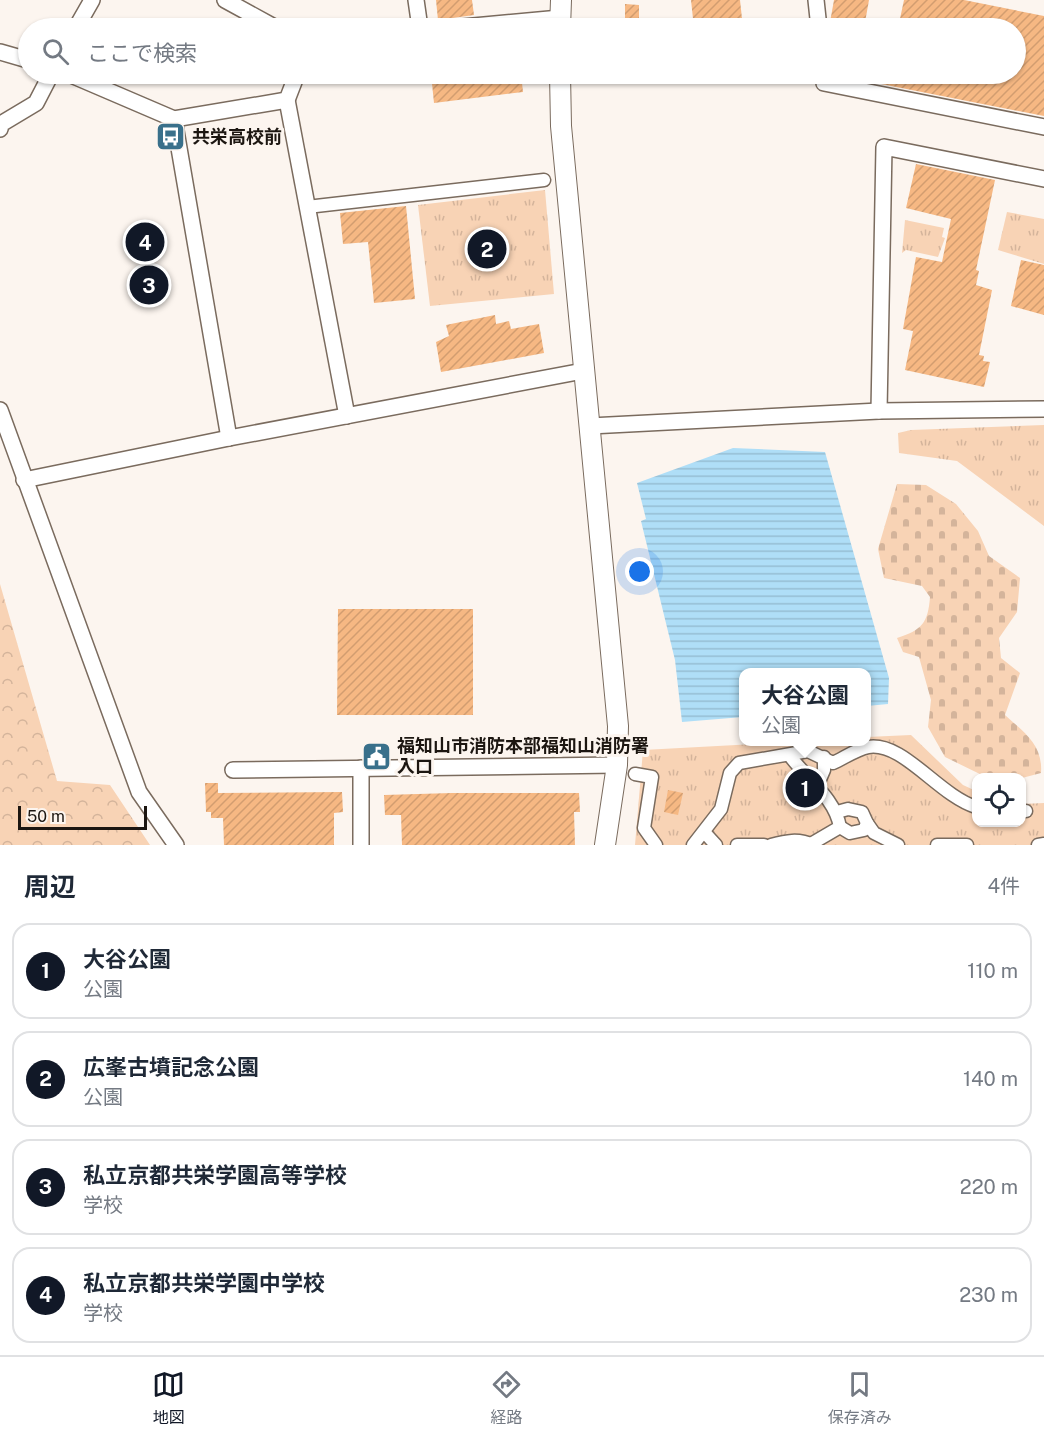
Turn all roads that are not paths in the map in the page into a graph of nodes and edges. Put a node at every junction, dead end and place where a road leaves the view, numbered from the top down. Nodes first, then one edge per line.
1 (92, 0) edge
2 (225, 0) edge
3 (416, 0) edge
4 (816, 0) edge
5 (560, 16) edge
6 (82, 18) edge
7 (258, 18) edge
8 (419, 18) edge
9 (542, 18) edge
10 (818, 18) edge
11 (0, 52) edge
12 (18, 57) edge
13 (46, 84) edge
14 (92, 84) edge
15 (293, 84) edge
16 (560, 84) edge
17 (829, 84) edge
18 (287, 100) junction
19 (174, 119) junction
20 (1044, 128) edge
21 (0, 129) edge
22 (1044, 179) edge
23 (544, 180) dead end
24 (307, 207) junction
25 (583, 371) junction
26 (1044, 409) edge
27 (0, 410) edge
28 (879, 411) junction
29 (347, 416) junction
30 (590, 426) junction
31 (229, 438) junction
32 (24, 480) junction
33 (790, 756) junction
34 (824, 757) junction
35 (617, 765) junction
36 (361, 768) junction
37 (232, 770) dead end
38 (635, 774) dead end
39 (818, 783) junction
40 (972, 805) edge
41 (837, 812) junction
42 (867, 822) junction
43 (840, 827) junction
44 (705, 833) junction
45 (812, 844) edge
46 (1044, 844) edge
47 (176, 845) edge
48 (361, 845) edge
49 (605, 845) edge
50 (656, 845) edge
51 (693, 845) edge
52 (716, 845) edge
53 (737, 845) edge
54 (764, 845) edge
55 (771, 845) edge
56 (898, 845) edge
57 (937, 845) edge
58 (966, 845) edge
59 (1038, 845) edge

1 - 6 street
2 - 7 street
3 - 8 street
4 - 10 street
5 - 9 street
11 - 12 street
13 - 21 street
14 - 19 street
15 - 18 street
16 - 25 street
17 - 20 street
18 - 19 street
18 - 24 street
19 - 31 street
22 - 28 street
23 - 24 street
24 - 29 street
25 - 29 street
25 - 30 street
26 - 28 street
27 - 32 street
28 - 30 street
29 - 31 street
30 - 35 street
31 - 32 street
32 - 47 street
33 - 34 street
33 - 39 street
33 - 44 street
34 - 39 street
34 - 40 street
35 - 36 street
35 - 49 street
36 - 37 street
36 - 48 street
38 - 50 street
39 - 41 street
41 - 42 street
41 - 43 street
42 - 43 street
42 - 56 street
43 - 45 street
44 - 51 street
44 - 52 street
45 - 55 street
46 - 59 street
53 - 54 street
57 - 58 street

